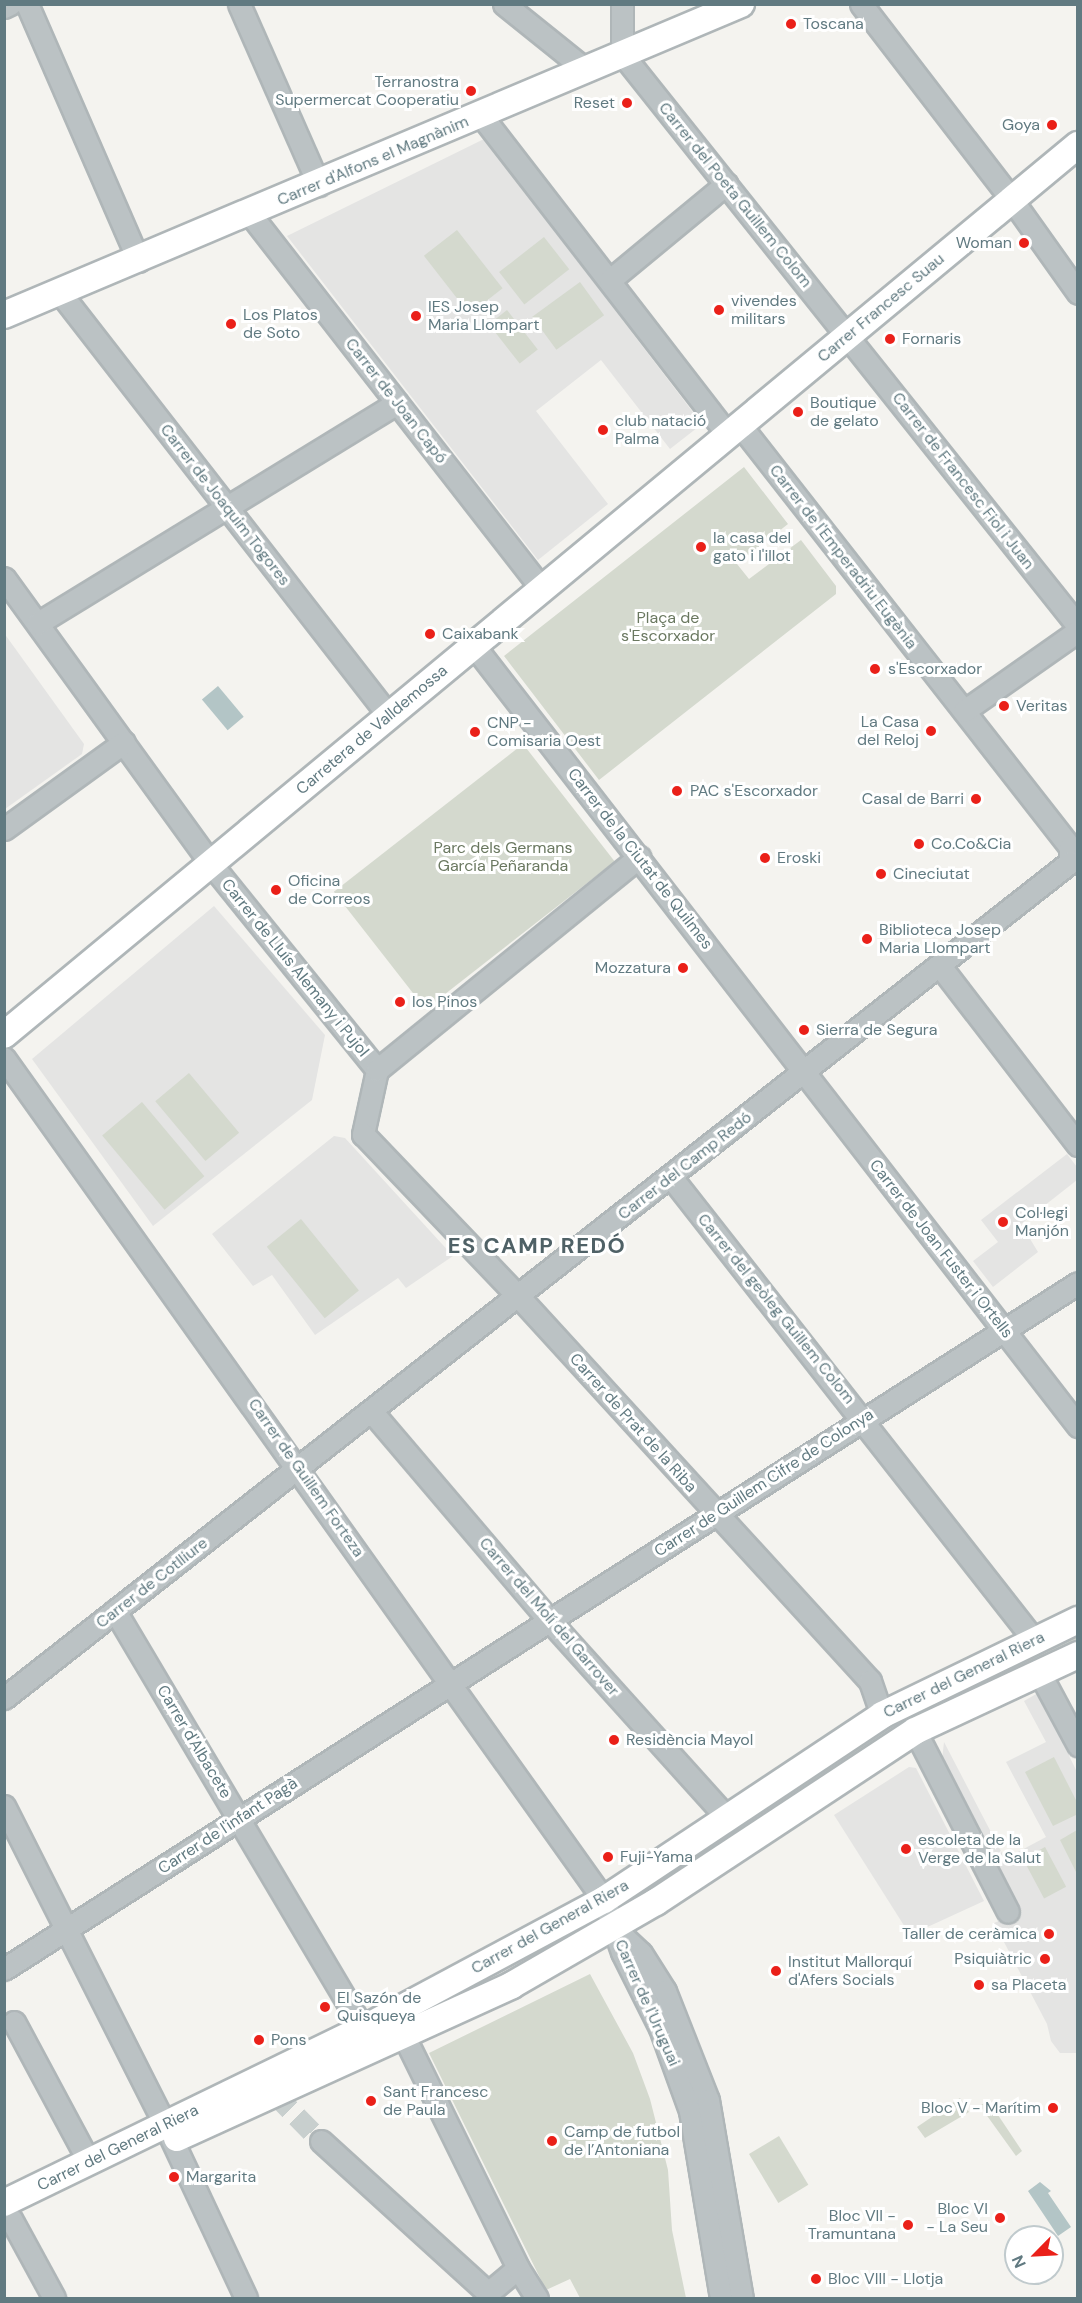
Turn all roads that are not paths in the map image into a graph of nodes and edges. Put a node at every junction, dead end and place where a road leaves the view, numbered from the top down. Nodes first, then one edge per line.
1 (10, 4) edge
2 (27, 4) edge
3 (239, 4) edge
4 (504, 4) edge
5 (622, 4) edge
6 (741, 4) edge
7 (861, 4) edge
8 (4, 7) edge
9 (622, 54) junction
10 (586, 70) junction
11 (480, 114) junction
12 (1077, 146) edge
13 (726, 184) junction
14 (319, 185) junction
15 (1012, 200) junction
16 (250, 214) junction
17 (139, 261) junction
18 (610, 280) junction
19 (1077, 293) edge
20 (62, 294) junction
21 (4, 315) edge
22 (849, 335) junction
23 (398, 403) junction
24 (734, 430) junction
25 (228, 509) junction
26 (4, 578) edge
27 (542, 589) junction
28 (38, 623) junction
29 (1077, 626) edge
30 (1077, 631) edge
31 (474, 646) junction
32 (964, 711) junction
33 (389, 716) junction
34 (124, 742) junction
35 (4, 829) edge
36 (639, 857) junction
37 (211, 864) junction
38 (1074, 867) edge
39 (940, 966) junction
40 (4, 1035) edge
41 (4, 1058) edge
42 (377, 1070) junction
43 (805, 1072) junction
44 (1077, 1145) edge
45 (671, 1177) junction
46 (1077, 1283) edge
47 (519, 1297) junction
48 (1004, 1330) junction
49 (372, 1412) junction
50 (864, 1419) junction
51 (1077, 1426) edge
52 (299, 1470) junction
53 (716, 1514) junction
54 (115, 1611) junction
55 (549, 1620) junction
56 (1077, 1620) edge
57 (1034, 1640) junction
58 (1077, 1655) edge
59 (1040, 1674) junction
60 (451, 1683) junction
61 (4, 1698) edge
62 (882, 1714) junction
63 (915, 1731) junction
64 (1077, 1745) edge
65 (4, 1806) edge
66 (240, 1820) junction
67 (728, 1820) junction
68 (604, 1900) junction
69 (1008, 1912) dead end
70 (613, 1927) junction
71 (66, 1929) junction
72 (4, 1969) edge
73 (14, 2022) dead end
74 (363, 2030) junction
75 (404, 2036) junction
76 (168, 2133) junction
77 (321, 2140) tunnel mouth
78 (89, 2162) junction
79 (6, 2210) edge
80 (518, 2268) junction
81 (54, 2298) edge
82 (246, 2298) edge
83 (537, 2298) edge
84 (721, 2298) edge
85 (742, 2298) edge

1 - 8 street
2 - 17 street
3 - 14 street
4 - 10 street
5 - 9 street
6 - 9 main road, Carrer d'Alfons el Magnànim
7 - 15 street
9 - 10 main road, Carrer d'Alfons el Magnànim
9 - 13 street, Carrer del Poeta Guillem Colom
10 - 11 main road, Carrer d'Alfons el Magnànim
11 - 14 main road, Carrer d'Alfons el Magnànim
11 - 18 street, Carrer de l'Emperadriu Eugènia
12 - 15 main road, Carrer Francesc Suau
13 - 18 street
13 - 22 street, Carrer del Poeta Guillem Colom
14 - 16 main road, Carrer d'Alfons el Magnànim
15 - 19 street
15 - 22 main road, Carrer Francesc Suau
16 - 17 main road, Carrer d'Alfons el Magnànim
16 - 23 street, Carrer de Joan Capó
17 - 20 main road, Carrer d'Alfons el Magnànim
18 - 24 street, Carrer de l'Emperadriu Eugènia
20 - 21 main road, Carrer d'Alfons el Magnànim
20 - 25 street, Carrer de Joaquim Togores
22 - 24 main road, Carrer Francesc Suau
22 - 29 street, Carrer de Francesc Fiol i Juan
23 - 25 street
23 - 27 street, Carrer de Joan Capó
24 - 27 main road, Carretera de Valldemossa
24 - 32 street, Carrer de l'Emperadriu Eugènia
25 - 28 street
25 - 33 street, Carrer de Joaquim Togores
26 - 28 street, Carrer de Lluís Alemany i Pujol
27 - 31 main road, Carretera de Valldemossa
28 - 34 street, Carrer de Lluís Alemany i Pujol
30 - 32 street
31 - 33 main road, Carretera de Valldemossa
31 - 36 street, Carrer de la Ciutat de Quilmes
32 - 38 street, Carrer de l'Emperadriu Eugènia
33 - 37 main road, Carretera de Valldemossa
34 - 35 street
34 - 37 street, Carrer de Lluís Alemany i Pujol
36 - 42 street
36 - 43 street, Carrer de la Ciutat de Quilmes
37 - 40 main road, Carretera de Valldemossa
37 - 42 street, Carrer de Lluís Alemany i Pujol
38 - 39 street, Carrer del Camp Redó
39 - 43 street, Carrer del Camp Redó
39 - 44 street
41 - 52 street, Carrer de Guillem Forteza
42 - 47 street, Carrer de Lluís Alemany i Pujol
43 - 45 street, Carrer del Camp Redó
43 - 48 street, Carrer de Joan Fuster i Ortells
45 - 47 street, Carrer del Camp Redó
45 - 50 street, Carrer del geòleg Guillem Colom
46 - 48 street, Carrer de Guillem Cifre de Colonya
47 - 49 street, Carrer del Camp Redó
47 - 53 street, Carrer de Prat de la Riba
48 - 50 street, Carrer de Guillem Cifre de Colonya
48 - 51 street, Carrer de Joan Fuster i Ortells
49 - 52 street, Carrer del Camp Redó
49 - 55 street, Carrer del Molí del Garrover
50 - 53 street, Carrer de Guillem Cifre de Colonya
50 - 57 street, Carrer del geòleg Guillem Colom
52 - 54 street, Carrer de Cotlliure
52 - 60 street, Carrer de Guillem Forteza
53 - 55 street, Carrer de Guillem Cifre de Colonya
53 - 62 street, Carrer de Prat de la Riba
54 - 61 street, Carrer de Cotlliure
54 - 66 street, Carrer d'Albacete
55 - 60 street, Carrer de Guillem Cifre de Colonya
55 - 67 street, Carrer del Molí del Garrover
56 - 57 main road, Carrer del General Riera
57 - 62 main road, Carrer del General Riera
58 - 59 main road, Carrer del General Riera
59 - 63 main road, Carrer del General Riera
59 - 64 street
60 - 66 street, Carrer de l'infant Pagà
60 - 68 street, Carrer de Guillem Forteza
62 - 67 main road, Carrer del General Riera
63 - 69 street
63 - 70 main road, Carrer del General Riera
65 - 71 street
66 - 71 street, Carrer de l'infant Pagà
66 - 74 street, Carrer d'Albacete
67 - 68 main road, Carrer del General Riera
68 - 70 street, Carrer de Guillem Forteza
68 - 74 main road, Carrer del General Riera
70 - 75 main road, Carrer del General Riera
70 - 84 street, Carrer de l'Uruguai
70 - 85 street, Carrer de l'Uruguai
71 - 72 street, Carrer de l'infant Pagà
71 - 76 street
73 - 78 street
74 - 76 main road, Carrer del General Riera
75 - 76 main road, Carrer del General Riera
75 - 80 street
76 - 78 main road, Carrer del General Riera
76 - 79 main road, Carrer del General Riera
76 - 82 street
77 - 80 street
78 - 79 main road, Carrer del General Riera
79 - 81 street
80 - 83 street

